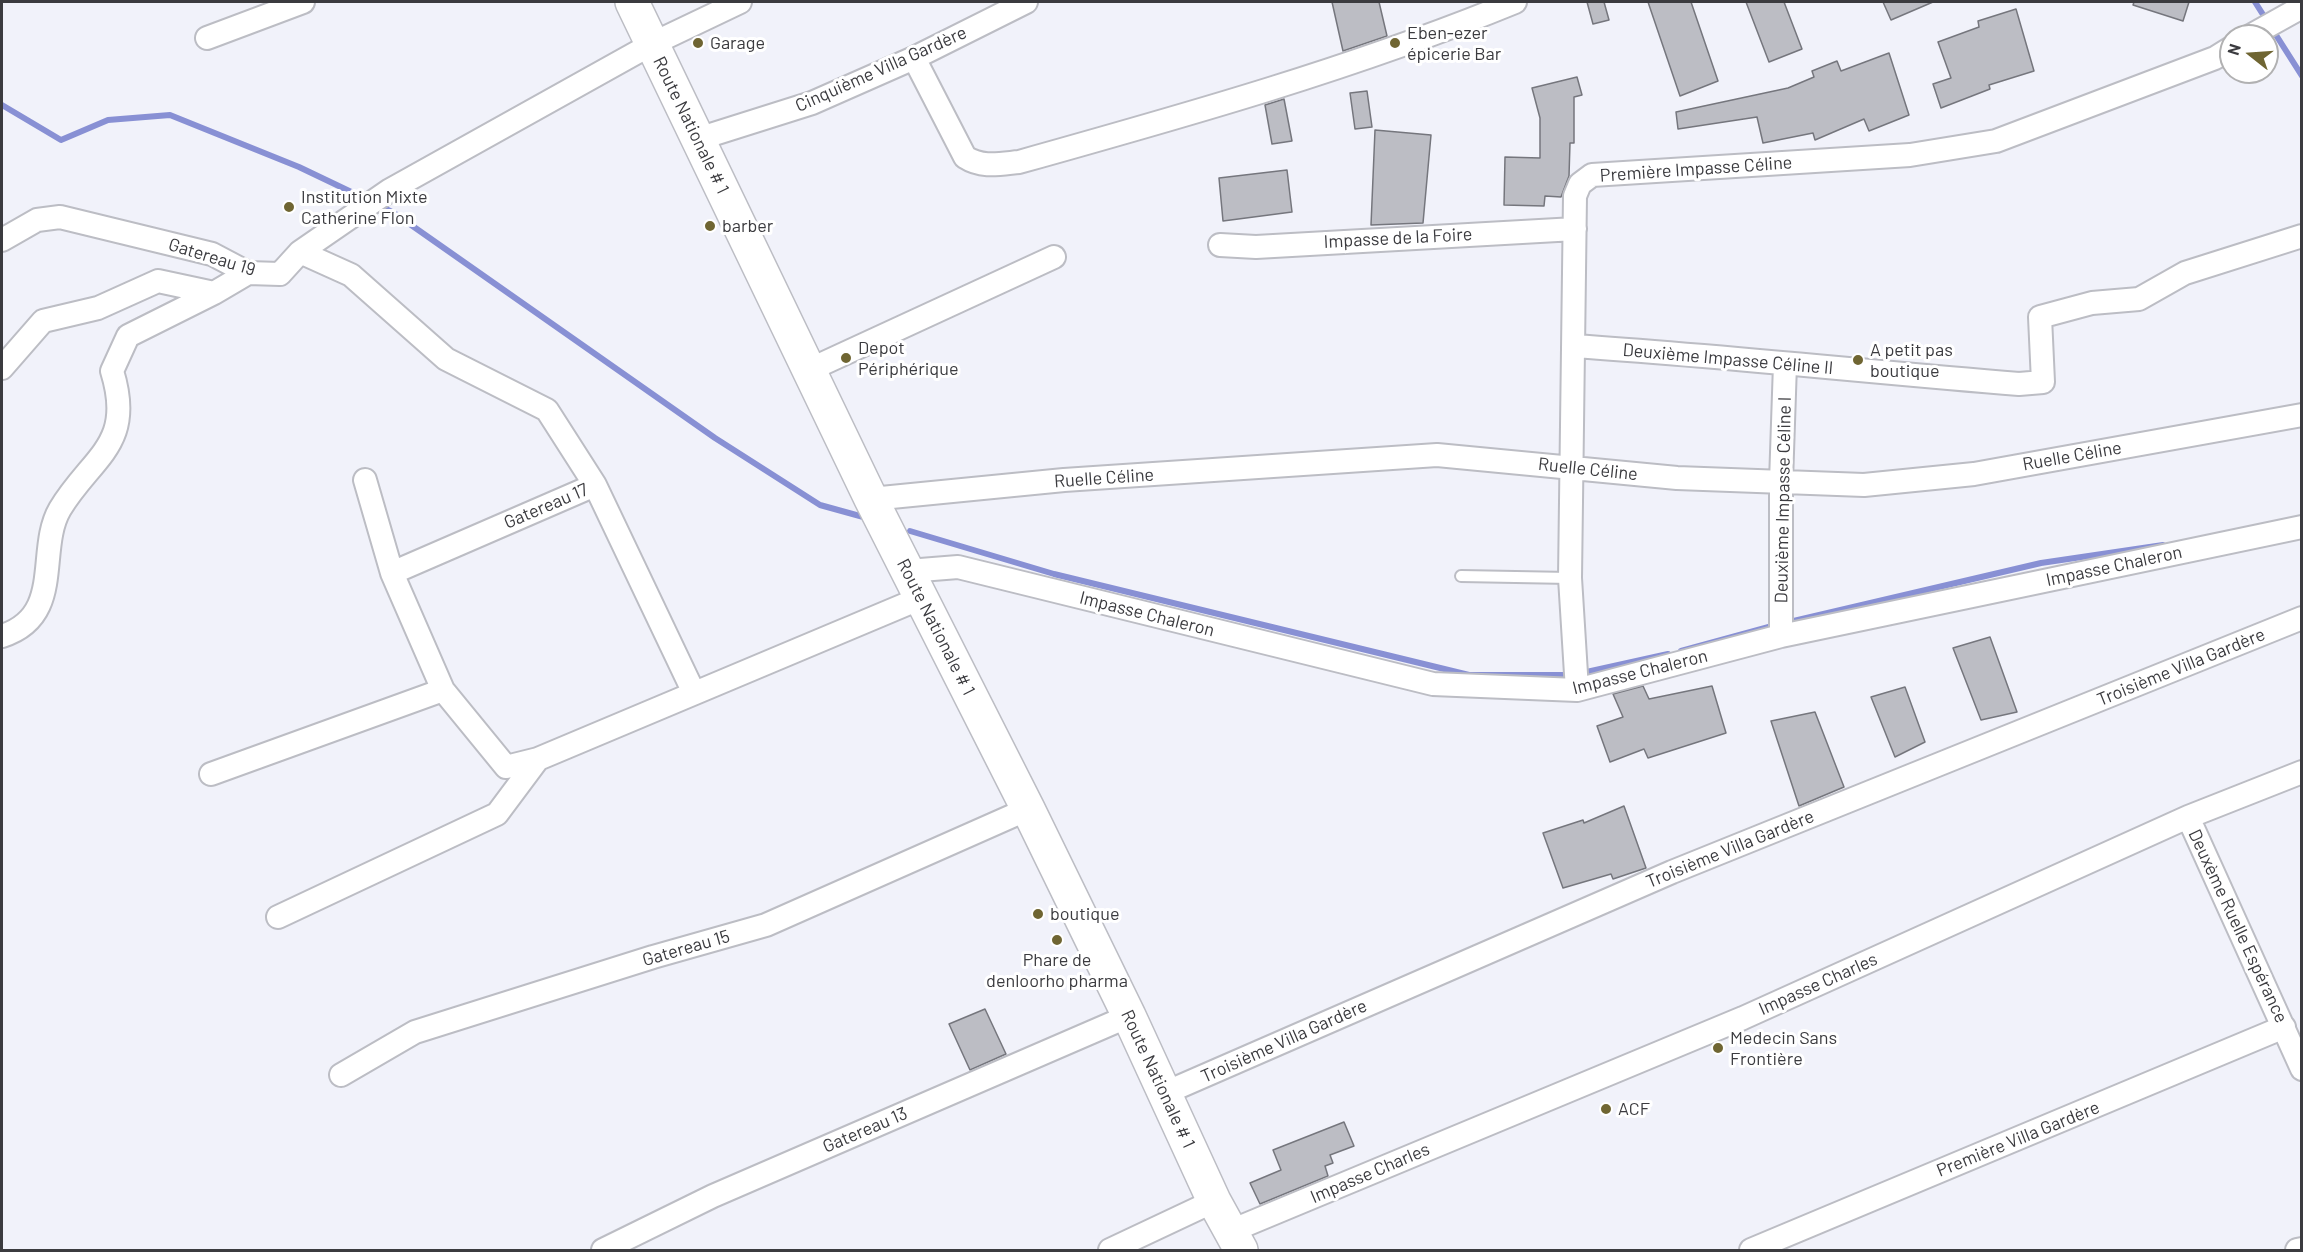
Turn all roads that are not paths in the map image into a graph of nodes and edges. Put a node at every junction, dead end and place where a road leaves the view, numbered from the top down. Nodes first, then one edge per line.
1 (303, 2) edge
2 (632, 2) edge
3 (740, 2) edge
4 (1026, 2) edge
5 (1515, 2) edge
6 (2297, 7) edge
7 (2270, 24) edge
8 (207, 38) dead end
9 (652, 44) junction
10 (2219, 56) edge
11 (914, 58) junction
12 (698, 140) junction
13 (1575, 229) junction
14 (2301, 236) edge
15 (2, 238) edge
16 (1220, 245) dead end
17 (300, 252) junction
18 (1054, 257) dead end
19 (248, 273) junction
20 (214, 293) junction
21 (1574, 346) junction
22 (1785, 364) junction
23 (2, 368) edge
24 (809, 370) junction
25 (2301, 415) edge
26 (1573, 466) junction
27 (365, 480) dead end
28 (1781, 482) junction
29 (595, 485) junction
30 (871, 499) junction
31 (2301, 527) edge
32 (392, 573) junction
33 (1461, 576) dead end
34 (1570, 578) junction
35 (914, 585) junction
36 (2301, 618) edge
37 (2, 636) edge
38 (1781, 636) junction
39 (443, 690) junction
40 (1577, 690) junction
41 (694, 693) junction
42 (538, 759) junction
43 (2301, 772) edge
44 (211, 774) dead end
45 (1028, 809) junction
46 (2188, 817) junction
47 (278, 917) dead end
48 (1129, 1016) junction
49 (2284, 1027) junction
50 (2301, 1069) edge
51 (341, 1075) dead end
52 (1165, 1093) junction
53 (1214, 1201) junction
54 (1236, 1241) edge
55 (603, 1251) edge
56 (1110, 1251) edge
57 (1751, 1251) edge

1 - 8 street
2 - 9 main road, Route Nationale # 1
3 - 9 street, Gatereau 19
4 - 11 street, Cinquième Villa Gardère
5 - 11 street
6 - 7 street
9 - 12 main road, Route Nationale # 1
9 - 17 street, Gatereau 19
10 - 13 street, Première Impasse Céline
11 - 12 street, Cinquième Villa Gardère
12 - 24 main road, Route Nationale # 1
13 - 16 street, Impasse de la Foire
13 - 21 street, Première Impasse Céline
14 - 22 street, Deuxième Impasse Céline II
15 - 19 street, Gatereau 19
17 - 19 street, Gatereau 19
17 - 29 street, Gatereau 17
18 - 24 street
19 - 20 street
20 - 23 street
20 - 37 street
21 - 22 street, Deuxième Impasse Céline II
21 - 26 street, Première Impasse Céline
22 - 28 street, Deuxième Impasse Céline I
24 - 30 main road, Route Nationale # 1
25 - 28 street, Ruelle Céline
26 - 28 street, Ruelle Céline
26 - 30 street, Ruelle Céline
26 - 34 street, Première Impasse Céline
27 - 32 street
28 - 38 street, Deuxième Impasse Céline I
29 - 32 street, Gatereau 17
29 - 41 street
30 - 35 main road, Route Nationale # 1
31 - 38 street, Impasse Chaleron
32 - 39 street
33 - 34 lane
34 - 40 street, Première Impasse Céline
35 - 40 street, Impasse Chaleron
35 - 41 street
35 - 45 main road, Route Nationale # 1
36 - 52 street, Troisième Villa Gardère
38 - 40 street, Impasse Chaleron
39 - 42 street
39 - 44 street
41 - 42 street
42 - 47 street
43 - 46 street, Impasse Charles
45 - 48 main road, Route Nationale # 1
45 - 51 street, Gatereau 15
46 - 49 street, Deuxème Ruelle Espérance
46 - 54 street, Impasse Charles
48 - 52 main road, Route Nationale # 1
48 - 55 street, Gatereau 13
49 - 50 street, Deuxème Ruelle Espérance
49 - 57 street, Première Villa Gardère
52 - 53 main road, Route Nationale # 1
53 - 54 main road, Route Nationale # 1
53 - 56 street

